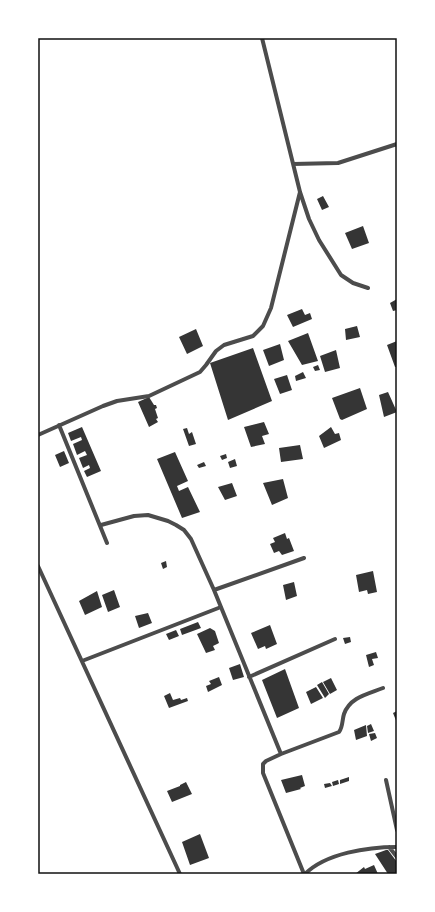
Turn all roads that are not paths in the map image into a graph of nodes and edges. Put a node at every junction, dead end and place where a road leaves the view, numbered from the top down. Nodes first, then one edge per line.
1 (262, 38) edge
2 (397, 144) edge
3 (293, 164) junction
4 (300, 192) junction
5 (368, 288) dead end
6 (59, 425) junction
7 (38, 435) edge
8 (101, 525) junction
9 (107, 543) dead end
10 (304, 558) dead end
11 (38, 566) edge
12 (214, 590) junction
13 (221, 608) junction
14 (335, 639) dead end
15 (82, 661) junction
16 (249, 677) junction
17 (383, 688) dead end
18 (281, 754) junction
19 (386, 780) dead end
20 (397, 830) edge
21 (389, 847) junction
22 (397, 847) edge
23 (397, 857) edge
24 (180, 874) edge
25 (304, 874) edge

1 - 3 street
2 - 3 street
3 - 4 street
4 - 5 street
4 - 6 street
6 - 7 street
6 - 8 street
8 - 9 street
8 - 12 street
10 - 12 street
11 - 15 street
12 - 13 street
13 - 15 street
13 - 16 street
14 - 16 street
15 - 24 street
16 - 18 street
17 - 18 street
18 - 25 street
19 - 20 street
21 - 22 street
21 - 23 street
21 - 25 street

